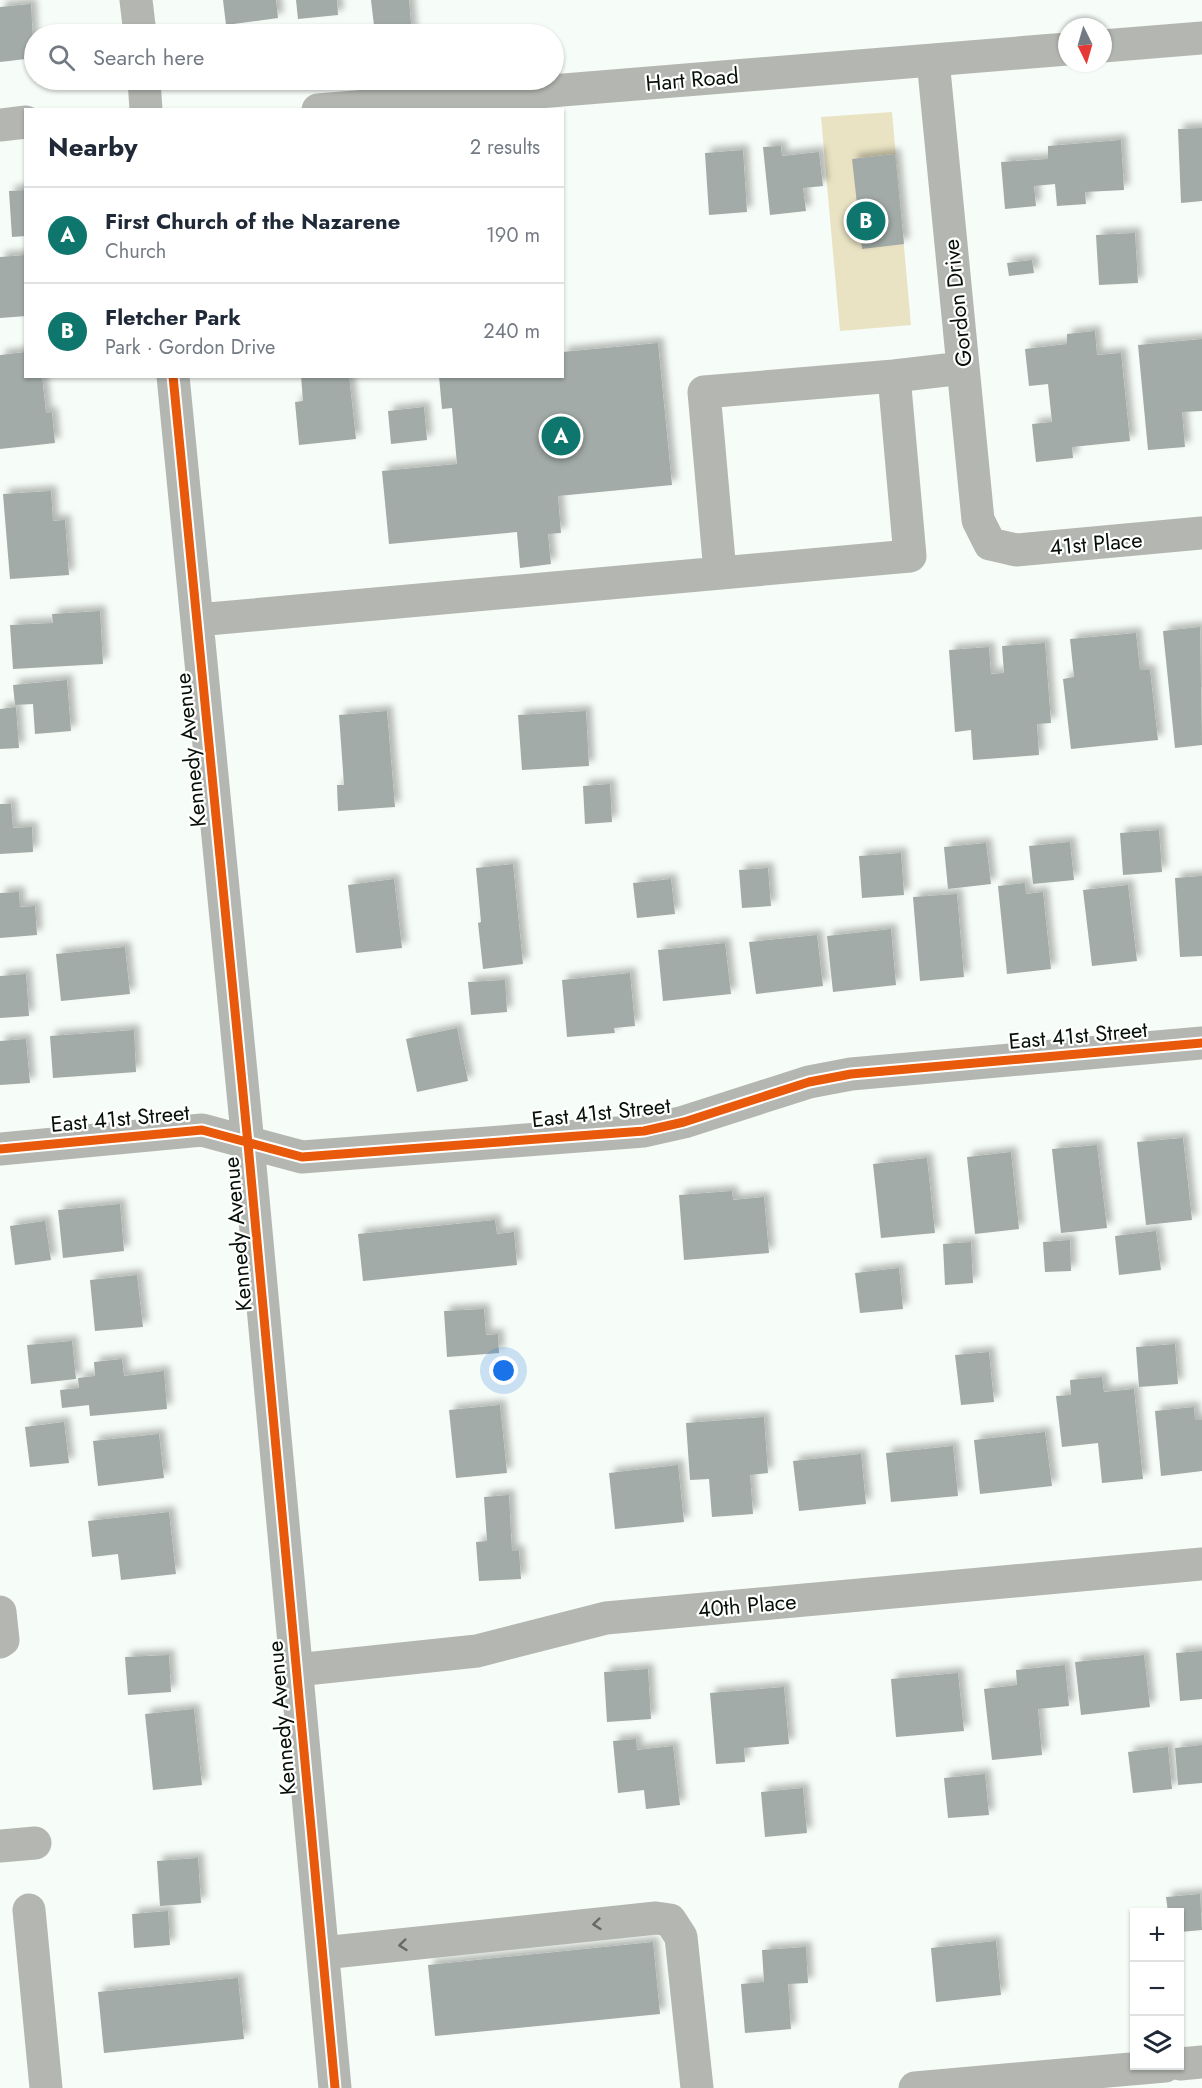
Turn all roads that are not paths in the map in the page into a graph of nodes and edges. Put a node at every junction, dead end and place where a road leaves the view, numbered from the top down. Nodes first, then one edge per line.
1 (136, 0) edge
2 (139, 24) edge
3 (1202, 38) edge
4 (1112, 45) edge
5 (1058, 50) edge
6 (933, 60) junction
7 (145, 90) edge
8 (564, 90) edge
9 (564, 90) edge
10 (146, 108) edge
11 (343, 108) edge
12 (24, 122) edge
13 (0, 124) edge
14 (963, 368) junction
15 (894, 376) junction
16 (173, 378) edge
17 (1202, 533) edge
18 (990, 544) joint
19 (720, 572) junction
20 (197, 620) junction
21 (1202, 1043) edge
22 (248, 1143) junction
23 (0, 1149) edge
24 (1202, 1564) edge
25 (0, 1612) edge
26 (0, 1642) edge
27 (296, 1670) junction
28 (35, 1843) dead end
29 (0, 1846) edge
30 (29, 1910) dead end
31 (323, 1953) junction
32 (1202, 2062) edge
33 (1184, 2064) edge
34 (1130, 2069) edge
35 (46, 2088) edge
36 (335, 2088) edge
37 (697, 2088) edge
38 (915, 2088) edge

1 - 2 street
3 - 4 street
5 - 6 street, Hart Road
6 - 8 street, Hart Road
6 - 14 street, Gordon Drive
7 - 10 street
9 - 11 street, Hart Road
12 - 13 street
14 - 15 street
14 - 18 street, Gordon Drive
15 - 19 street
15 - 19 street
16 - 20 street, Kennedy Avenue
17 - 18 street, 41st Place
19 - 20 street
20 - 22 street, Kennedy Avenue
21 - 22 street, East 41st Street
22 - 23 street, East 41st Street
22 - 27 street, Kennedy Avenue
24 - 27 street, 40th Place
25 - 26 street
27 - 31 street, Kennedy Avenue
28 - 29 street
30 - 35 street
31 - 36 street, Kennedy Avenue
37 -> 31 street
32 - 33 street
34 - 38 street

